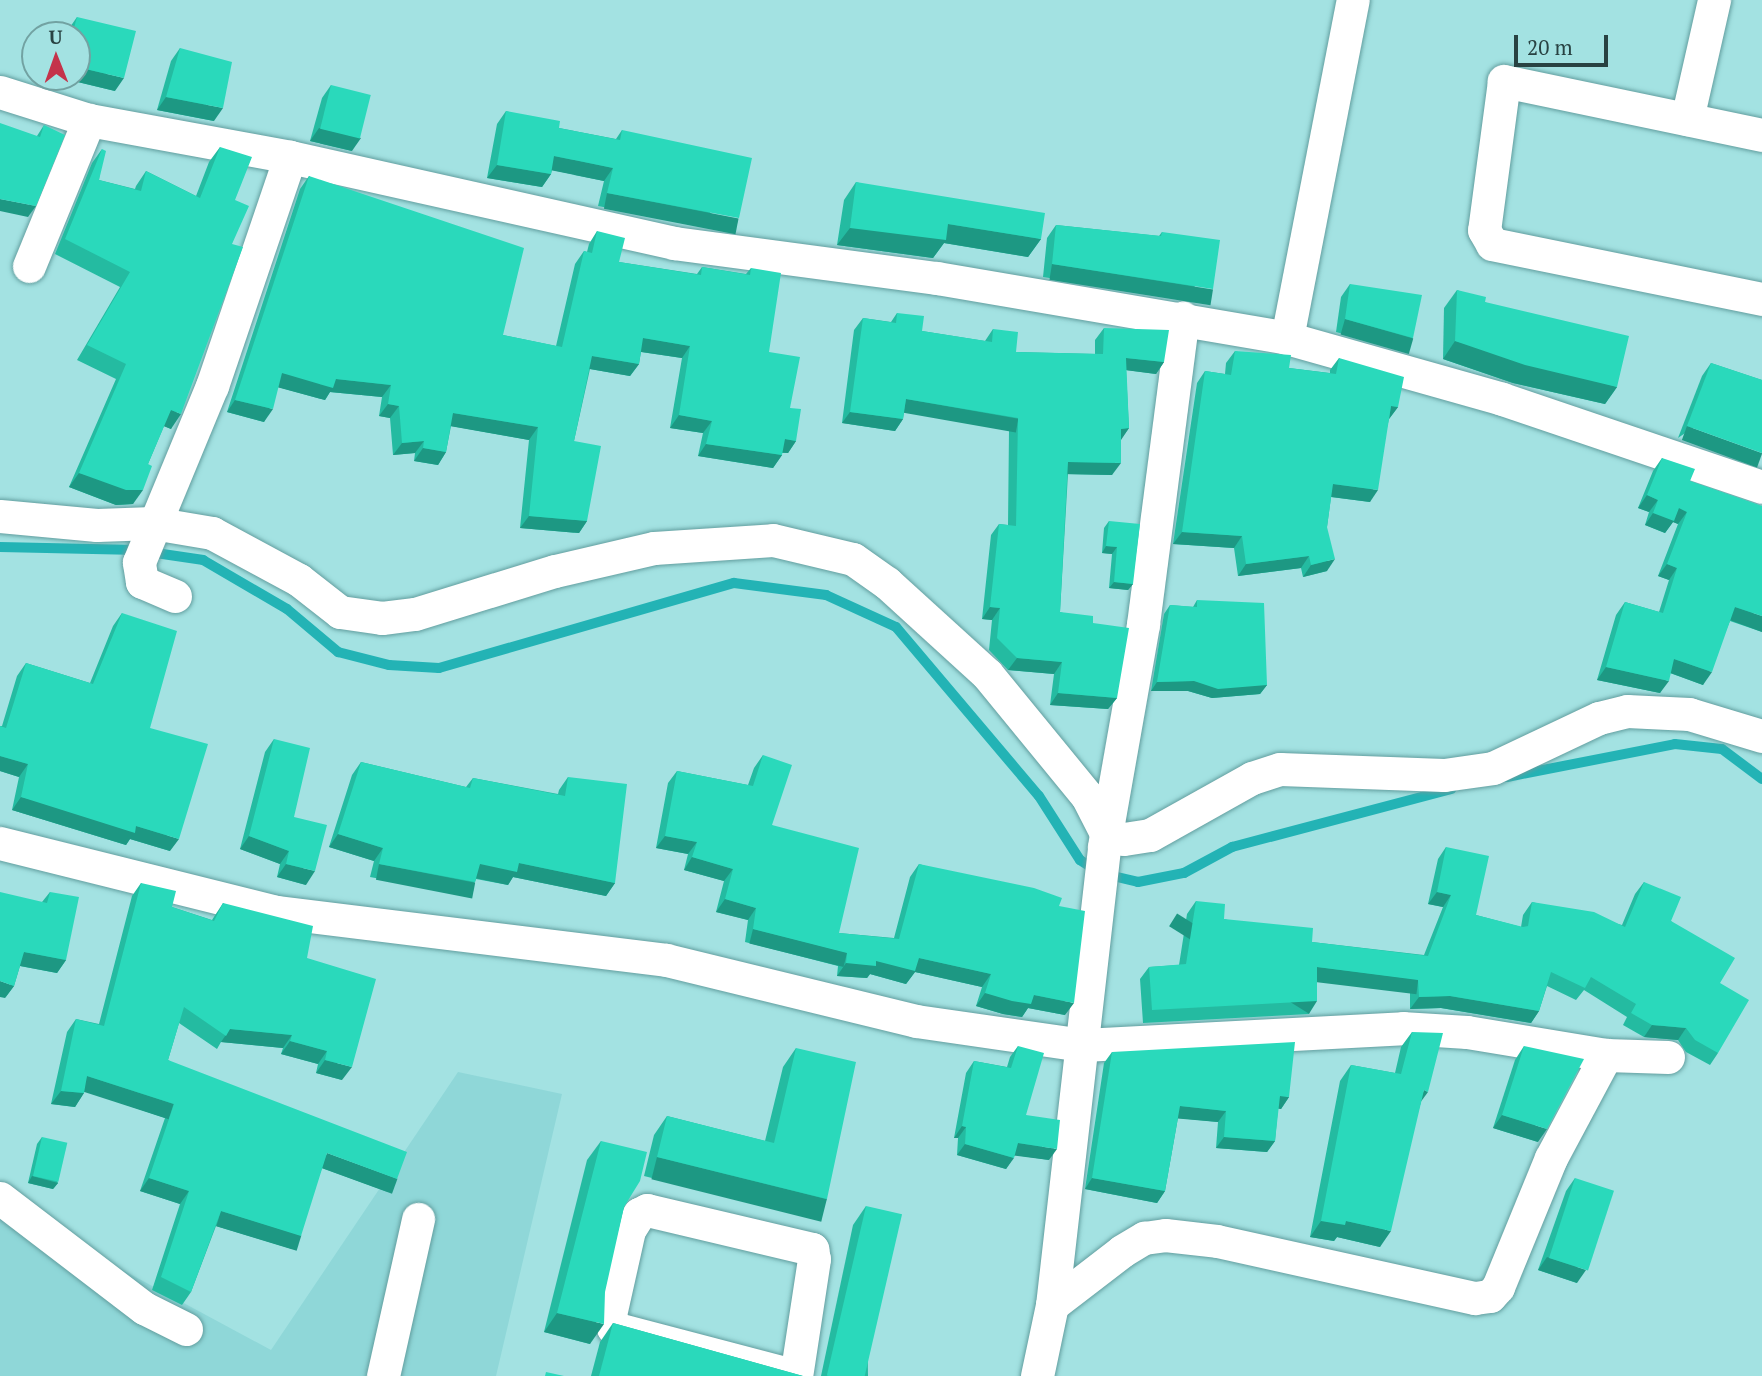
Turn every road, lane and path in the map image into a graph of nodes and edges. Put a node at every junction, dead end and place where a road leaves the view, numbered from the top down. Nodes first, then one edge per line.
1 (1353, 0) edge
2 (1714, 0) edge
3 (0, 92) edge
4 (1687, 119) junction
5 (89, 120) junction
6 (1762, 135) edge
7 (290, 157) junction
8 (29, 266) dead end
9 (1762, 299) edge
10 (1183, 318) junction
11 (1287, 338) junction
12 (1762, 487) edge
13 (0, 516) edge
14 (147, 540) junction
15 (175, 596) dead end
16 (1762, 736) edge
17 (1105, 841) junction
18 (0, 843) edge
19 (1083, 1045) junction
20 (1606, 1055) junction
21 (1668, 1057) dead end
22 (0, 1198) edge
23 (418, 1219) dead end
24 (1052, 1306) junction
25 (186, 1329) dead end
26 (383, 1376) edge
27 (796, 1376) edge
28 (1037, 1376) edge

1 - 11 street
2 - 4 street
3 - 5 street
4 - 6 street
4 - 9 street
5 - 7 street
5 - 8 street
7 - 10 street
7 - 14 street
10 - 11 street
10 - 17 street
11 - 12 street
13 - 14 street
14 - 15 street
14 - 17 street
16 - 17 street
17 - 19 street
18 - 19 street
19 - 20 street
19 - 24 street
20 - 21 street
20 - 24 street
22 - 25 street
23 - 26 street
24 - 28 street
27 - 27 street

